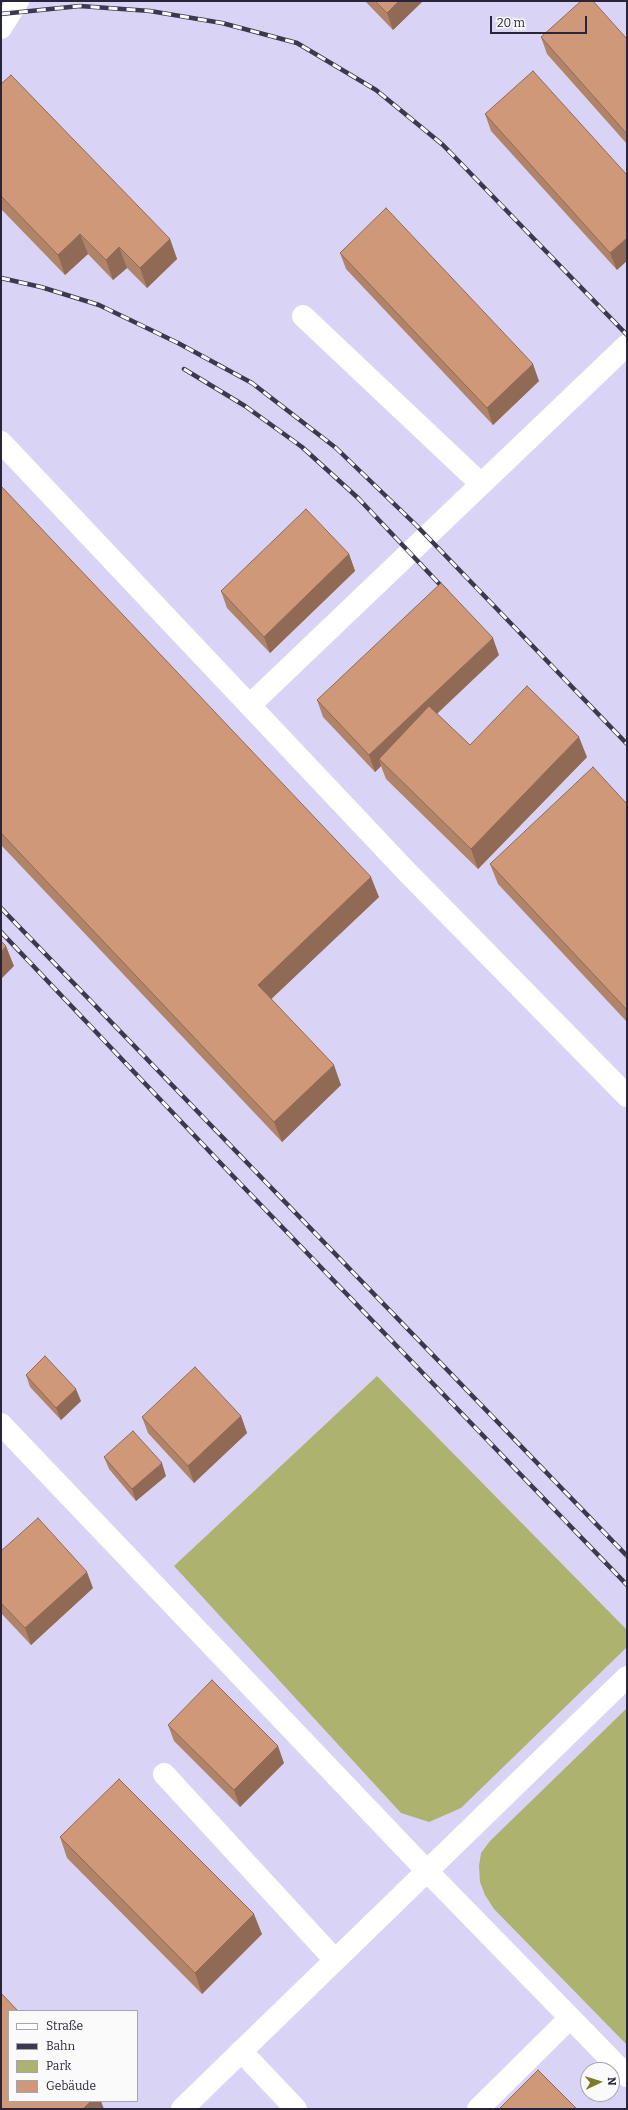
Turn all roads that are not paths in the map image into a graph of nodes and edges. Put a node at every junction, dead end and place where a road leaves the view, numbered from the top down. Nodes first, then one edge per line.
1 (18, 1) edge
2 (1, 28) edge
3 (303, 316) dead end
4 (627, 345) edge
5 (1, 442) edge
6 (481, 484) junction
7 (250, 705) junction
8 (627, 1096) edge
9 (1, 1424) edge
10 (627, 1677) edge
11 (164, 1774) dead end
12 (426, 1870) junction
13 (335, 1960) junction
14 (570, 2018) junction
15 (241, 2051) junction
16 (627, 2076) edge
17 (182, 2109) edge
18 (296, 2109) edge
19 (478, 2109) edge

1 - 2 lane
3 - 6 lane
4 - 6 lane
5 - 7 lane
6 - 7 lane
7 - 8 lane
9 - 12 lane
10 - 12 lane
11 - 13 lane
12 - 13 lane
12 - 14 lane
13 - 15 lane
14 - 16 lane
14 - 19 lane
15 - 17 lane
15 - 18 lane

